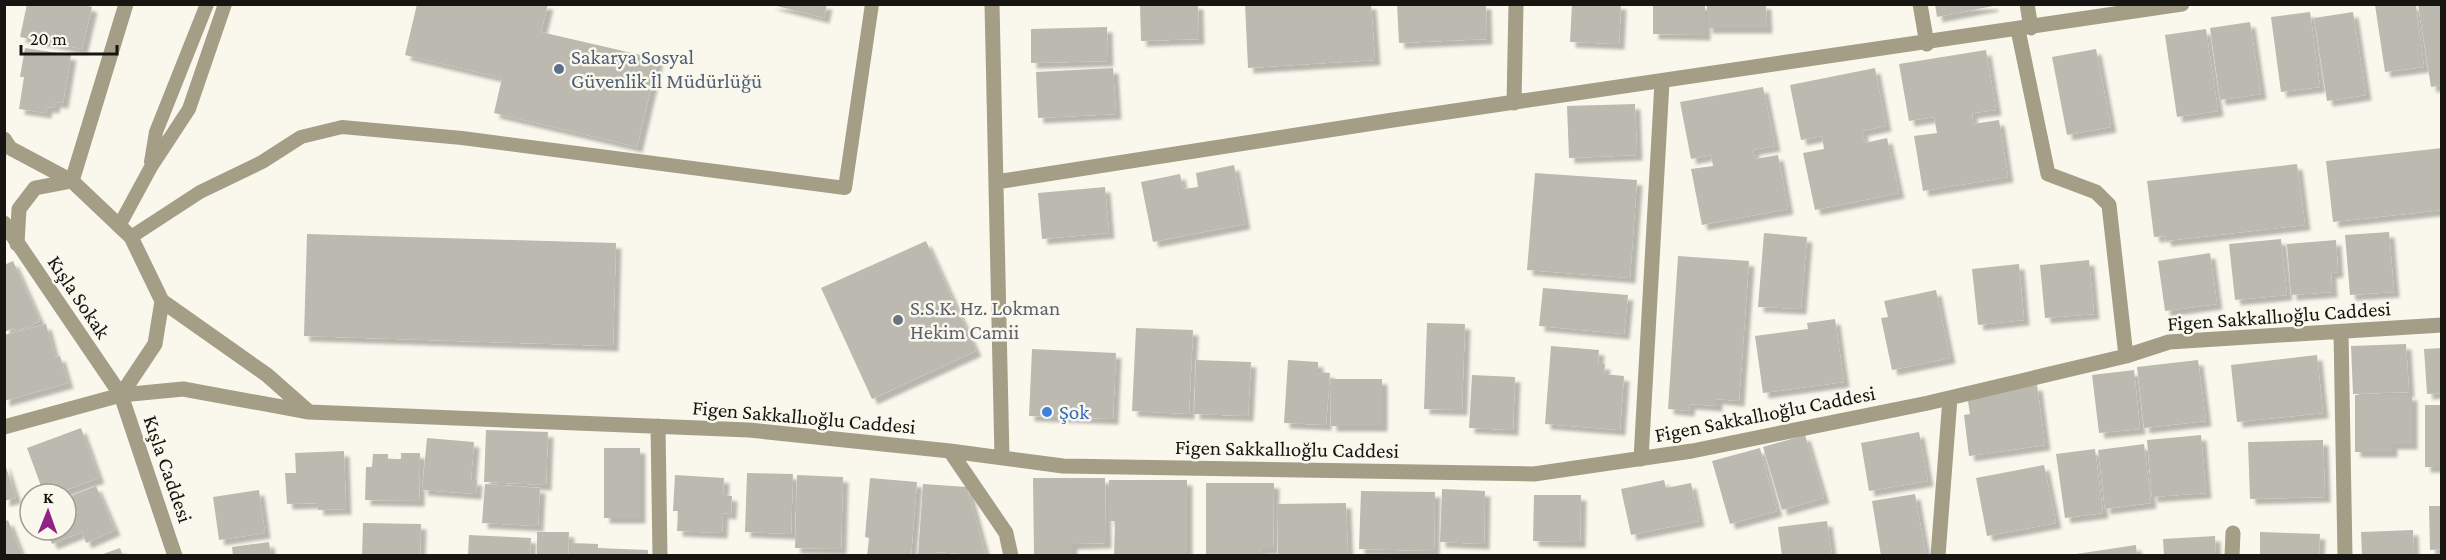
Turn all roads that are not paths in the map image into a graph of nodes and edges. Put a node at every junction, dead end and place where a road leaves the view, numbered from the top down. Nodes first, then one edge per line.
1 (126, 4) edge
2 (207, 4) edge
3 (225, 4) edge
4 (872, 4) edge
5 (992, 4) edge
6 (1516, 4) edge
7 (1920, 4) edge
8 (2027, 4) edge
9 (2182, 4) edge
10 (2025, 29) junction
11 (1927, 44) junction
12 (1662, 82) junction
13 (1514, 103) junction
14 (4, 139) edge
15 (151, 167) junction
16 (72, 181) junction
17 (996, 183) junction
18 (4, 223) edge
19 (119, 226) junction
20 (131, 237) junction
21 (17, 244) junction
22 (162, 301) junction
23 (2442, 325) edge
24 (2340, 332) junction
25 (2126, 356) junction
26 (121, 395) junction
27 (1950, 398) junction
28 (309, 412) junction
29 (658, 426) junction
30 (4, 428) edge
31 (950, 451) junction
32 (1002, 458) junction
33 (1641, 459) junction
34 (2233, 533) dead end
35 (175, 555) edge
36 (660, 555) edge
37 (1011, 555) edge
38 (1938, 555) edge
39 (2232, 555) edge
40 (2345, 555) edge

1 - 16 street
2 - 15 lane
3 - 15 lane
4 - 20 lane
5 - 17 street
6 - 13 street
7 - 11 street
8 - 10 street
9 - 10 street
10 - 11 street
10 - 25 street
11 - 12 street
12 - 13 street
12 - 33 street
13 - 17 street
14 - 16 street
15 - 19 lane
16 - 19 street
16 - 21 street
17 - 32 street
18 - 21 street, Kışla Sokak
19 - 20 street
20 - 22 street
21 - 26 street, Kışla Sokak
22 - 26 street
22 - 28 street
23 - 24 street, Figen Sakkallıoğlu Caddesi
24 - 25 street, Figen Sakkallıoğlu Caddesi
24 - 40 street
25 - 27 street, Figen Sakkallıoğlu Caddesi
26 - 28 street, Figen Sakkallıoğlu Caddesi
26 - 30 street, Figen Sakkallıoğlu Caddesi
26 - 35 street, Kışla Caddesi
27 - 33 street, Figen Sakkallıoğlu Caddesi
27 - 38 street
28 - 29 street, Figen Sakkallıoğlu Caddesi
29 - 31 street, Figen Sakkallıoğlu Caddesi
29 - 36 street
31 - 32 street, Figen Sakkallıoğlu Caddesi
31 - 37 street
32 - 33 street, Figen Sakkallıoğlu Caddesi
34 - 39 street

